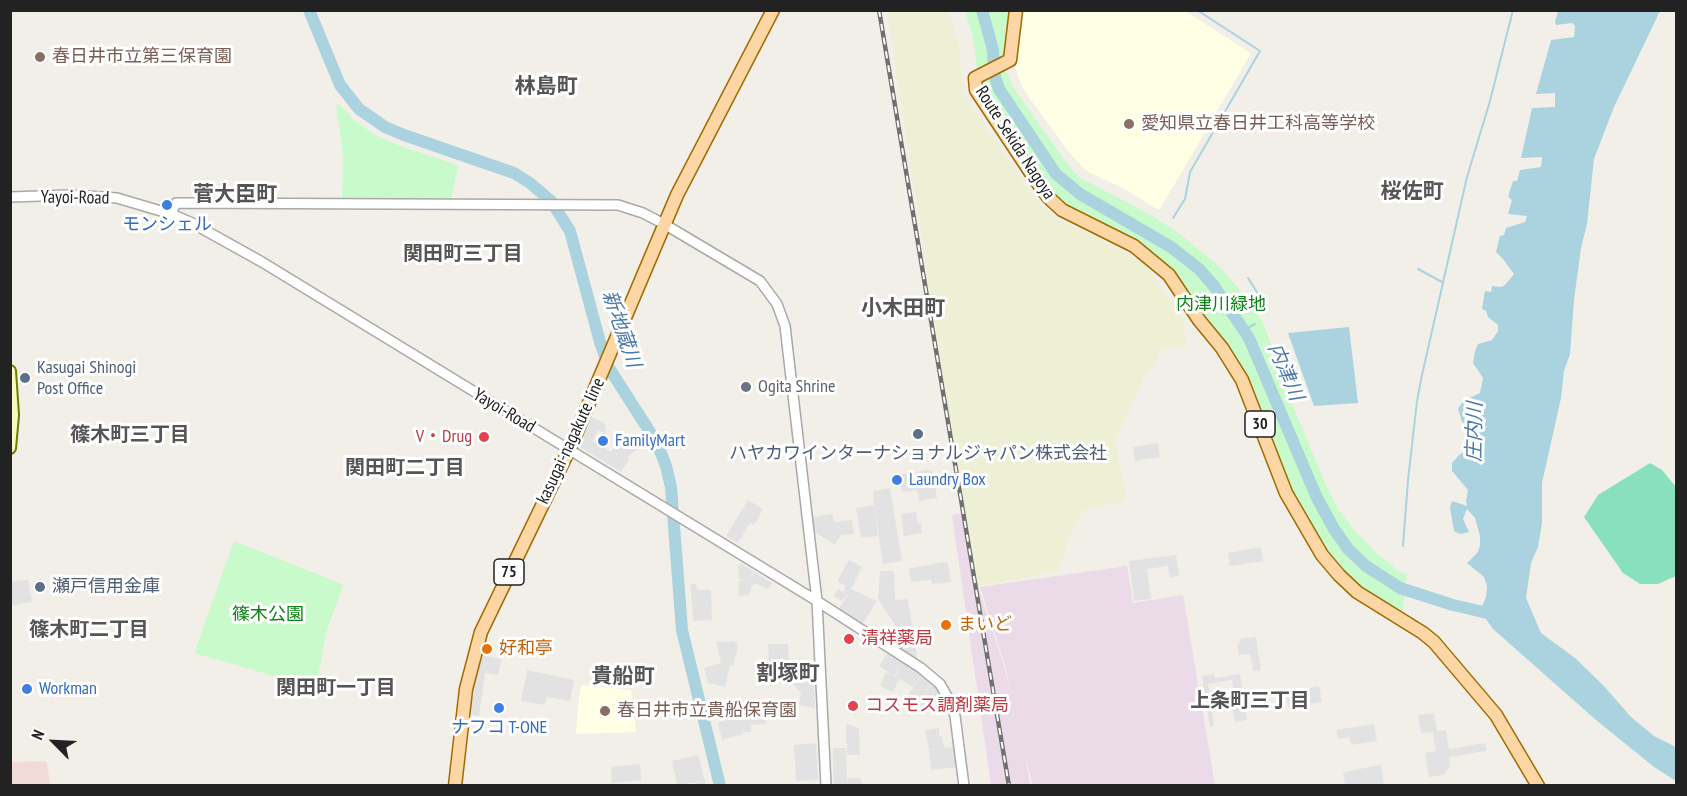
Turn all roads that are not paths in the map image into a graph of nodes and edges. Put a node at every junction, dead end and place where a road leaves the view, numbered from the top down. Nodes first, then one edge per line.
1 (773, 10) edge
2 (1016, 10) edge
3 (10, 197) edge
4 (171, 214) junction
5 (664, 224) junction
6 (10, 371) edge
7 (10, 448) edge
8 (569, 450) junction
9 (817, 601) junction
10 (455, 786) edge
11 (826, 786) edge
12 (964, 786) edge
13 (1538, 786) edge

1 - 5 main road, kasugai-nagakute line / 75
2 - 13 main road, Route Sekida Nagoya / 30
3 - 4 street, Yayoi-Road
4 - 5 street
4 - 8 street, Yayoi-Road
5 - 8 main road, kasugai-nagakute line / 75
5 - 9 street
6 - 7 main road
8 - 9 street, Yayoi-Road
8 - 10 main road, kasugai-nagakute line / 75
9 - 11 street
9 - 12 street, Yayoi-Road

